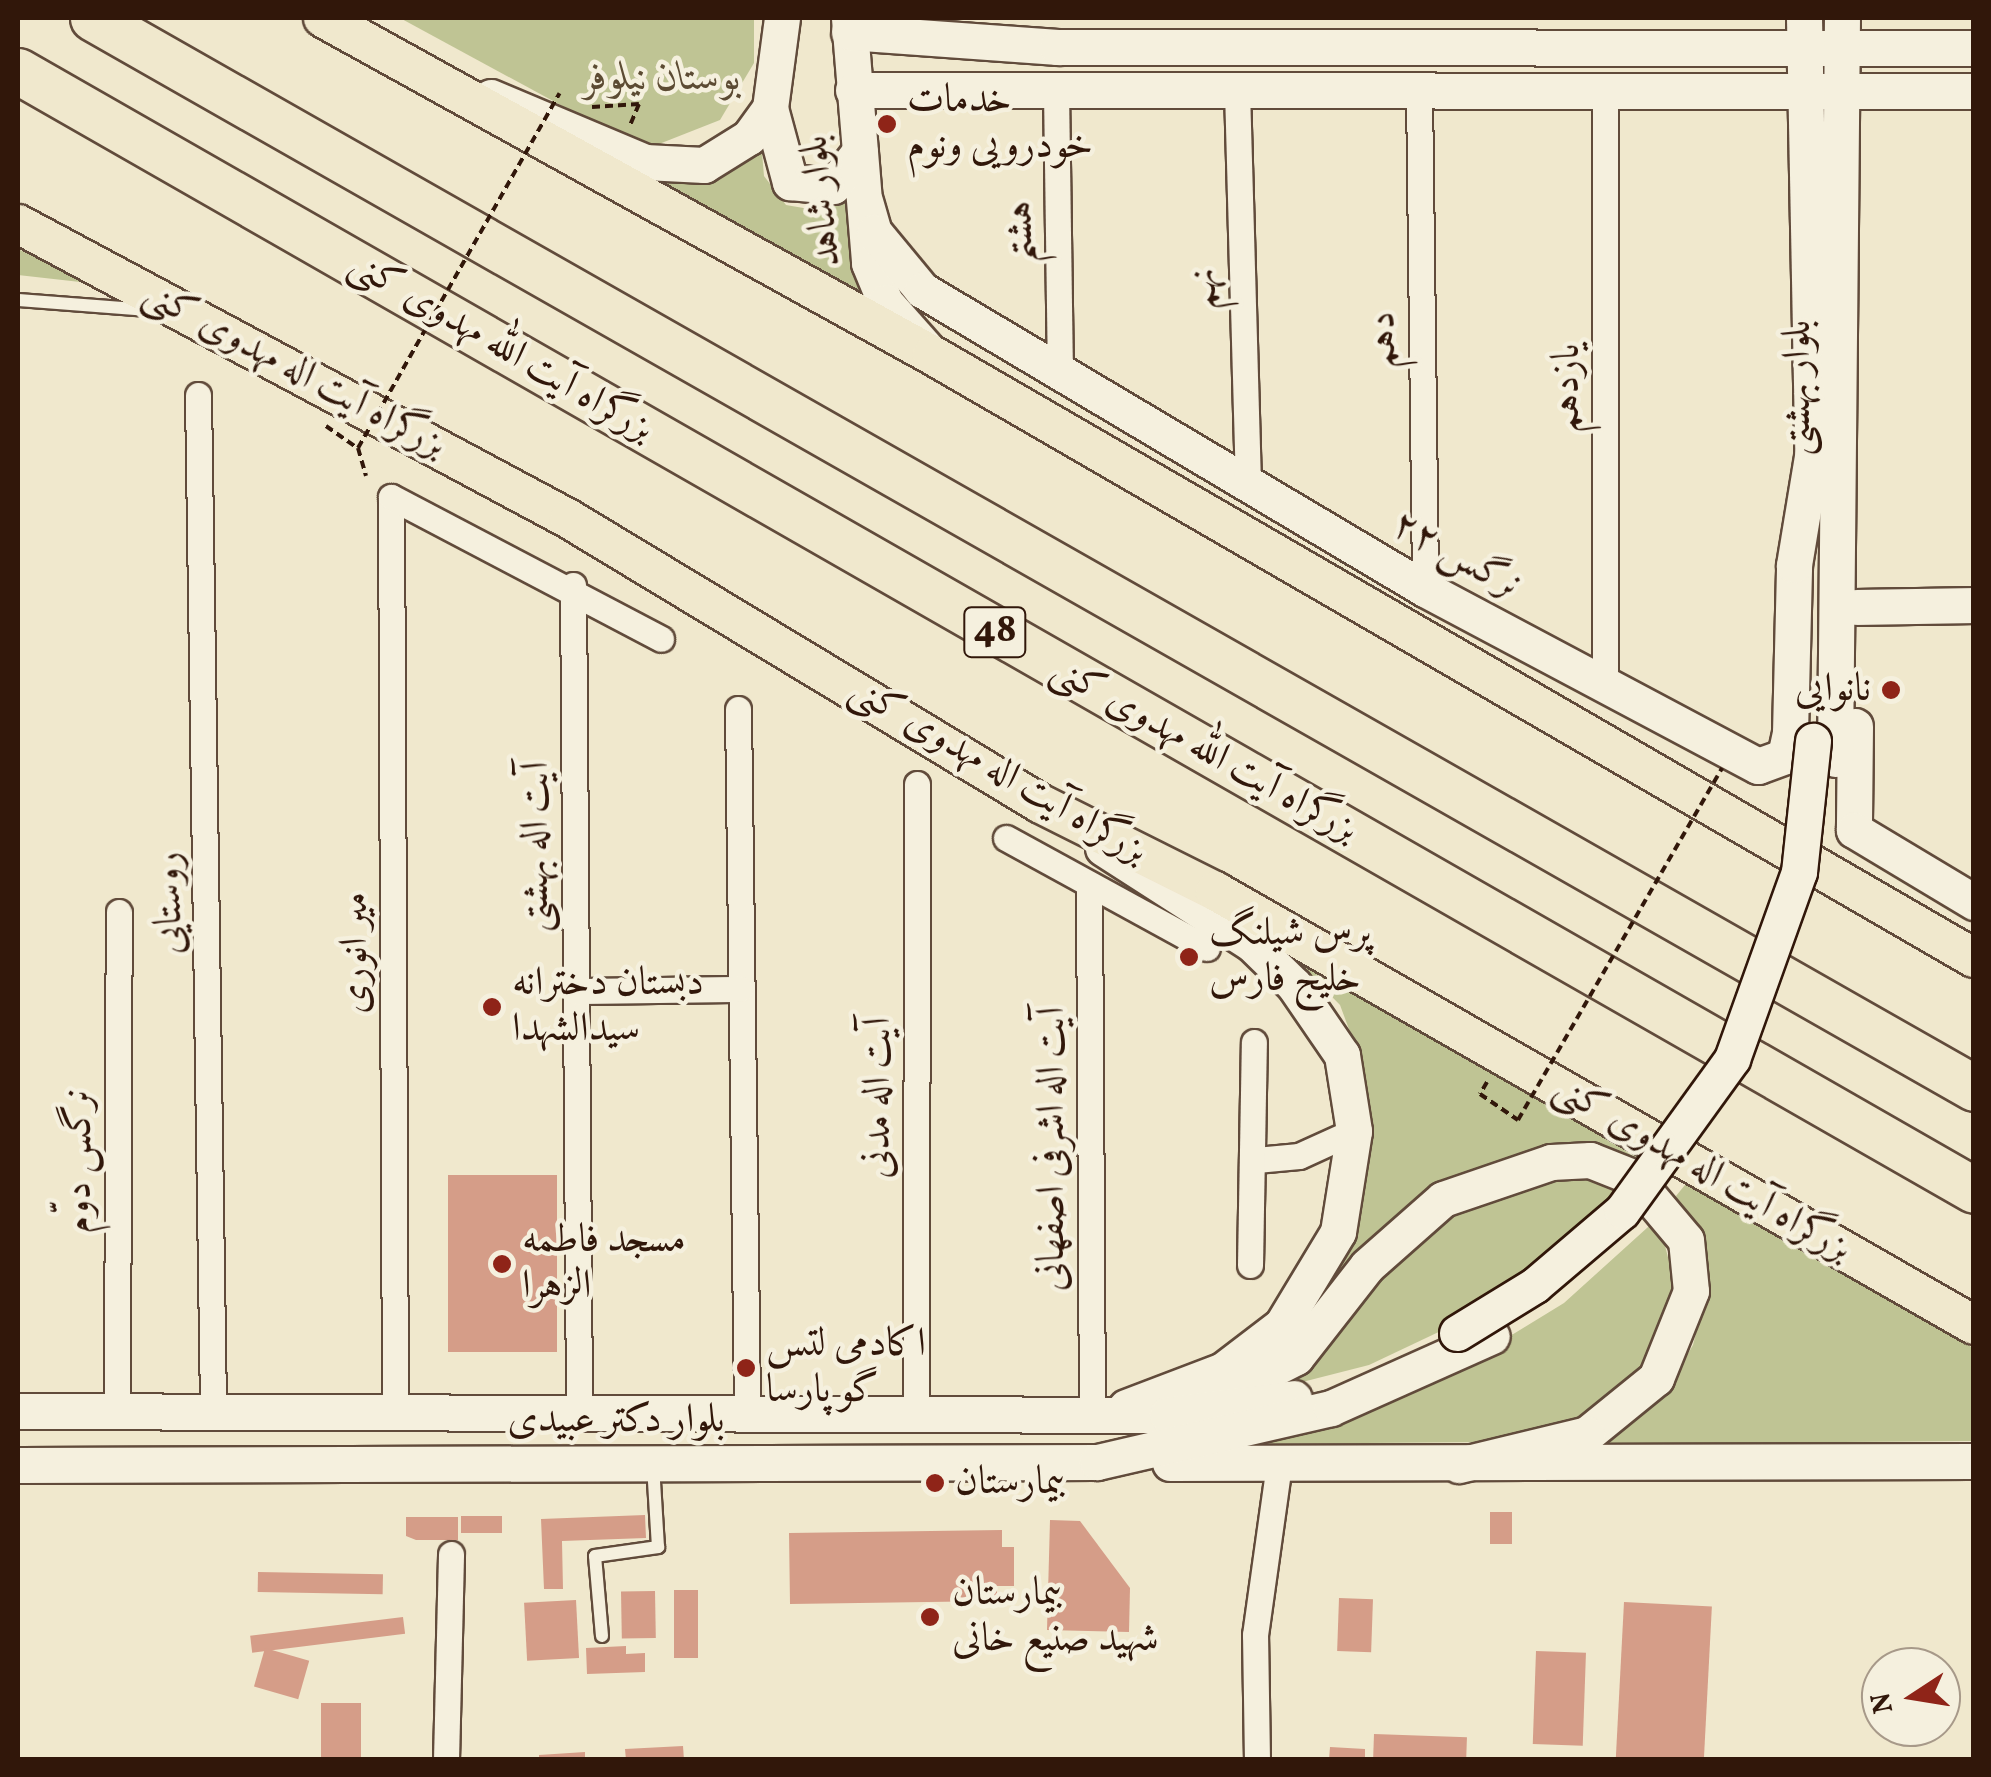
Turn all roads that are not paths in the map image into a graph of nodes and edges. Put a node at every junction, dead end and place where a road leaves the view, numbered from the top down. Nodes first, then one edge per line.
1 (93, 18) edge
2 (323, 18) edge
3 (780, 19) edge
4 (849, 25) edge
5 (1804, 32) edge
6 (1842, 32) edge
7 (920, 43) junction
8 (1974, 48) edge
9 (18, 71) edge
10 (429, 74) junction
11 (853, 90) junction
12 (921, 90) junction
13 (1056, 90) junction
14 (1237, 90) junction
15 (1419, 90) junction
16 (1605, 90) junction
17 (1974, 90) edge
18 (1804, 91) junction
19 (1842, 91) junction
20 (770, 108) junction
21 (860, 151) junction
22 (865, 200) junction
23 (18, 224) edge
24 (18, 300) edge
25 (200, 319) junction
26 (932, 356) junction
27 (1060, 374) junction
28 (1841, 393) junction
29 (198, 395) dead end
30 (1813, 450) junction
31 (1248, 486) junction
32 (573, 585) junction
33 (1425, 589) junction
34 (1974, 606) edge
35 (1857, 607) junction
36 (661, 638) dead end
37 (1605, 686) junction
38 (738, 709) dead end
39 (1824, 750) junction
40 (917, 784) dead end
41 (1041, 804) junction
42 (1006, 838) dead end
43 (1089, 884) junction
44 (1974, 902) edge
45 (119, 912) dead end
46 (1207, 948) dead end
47 (1974, 958) edge
48 (740, 989) junction
49 (576, 991) junction
50 (1254, 1042) dead end
51 (1974, 1088) edge
52 (1354, 1131) junction
53 (1299, 1156) junction
54 (1256, 1160) junction
55 (1352, 1177) junction
56 (1974, 1190) edge
57 (1250, 1264) dead end
58 (1974, 1326) edge
59 (1474, 1335) junction
60 (396, 1408) junction
61 (578, 1409) junction
62 (117, 1410) junction
63 (213, 1410) junction
64 (747, 1410) junction
65 (18, 1411) edge
66 (916, 1412) junction
67 (1102, 1413) junction
68 (1167, 1416) junction
69 (1974, 1460) edge
70 (1097, 1462) junction
71 (653, 1463) junction
72 (1278, 1464) junction
73 (18, 1465) edge
74 (1459, 1465) junction
75 (452, 1554) dead end
76 (602, 1636) dead end
77 (446, 1760) edge
78 (1258, 1760) edge

1 - 51 highway, 48
2 - 10 main road
3 - 20 main road, بلوار شاهد
4 - 7 main road
4 - 11 main road, بلوار شاهد
5 - 6 main road
5 - 7 main road
5 - 18 main road, بلوار بهشتی
6 - 8 main road
6 - 19 main road, بلوار بهشتی
7 - 12 main road
9 - 56 highway, بزرگراه آیت الله مهدوی کنی / 48
10 - 20 main road, بلوار شاهد
10 - 26 main road
11 - 12 main road
11 - 21 main road, بلوار شاهد
12 - 13 main road
13 - 14 main road
13 - 27 street, هشتم
14 - 15 main road
14 - 31 street, نهم
15 - 16 main road
15 - 33 street, دهم
16 - 18 main road
16 - 37 street, یازدهم
17 - 19 main road
18 - 19 main road
18 - 30 main road, بلوار بهشتی
19 - 28 main road, بلوار بهشتی
20 - 21 main road
21 - 22 main road, بلوار شاهد
22 - 26 main road, بلوار شاهد
22 - 27 main road, نرگس ۲۲
23 - 25 main road, بزرگراه آیت اله مهدوی کنی
24 - 25 lane
25 - 41 main road, بزرگراه آیت اله مهدوی کنی
26 - 47 main road
27 - 31 main road, نرگس ۲۲
28 - 35 main road
28 - 39 main road, بلوار بهشتی
29 - 63 street, روستایی
30 - 37 main road, نرگس ۲۲
30 - 39 main road, بلوار بهشتی
31 - 33 main road, نرگس ۲۲
32 - 36 street
32 - 49 street, آیت اله بهشتی
32 - 60 street, میر انوری
33 - 37 main road, نرگس ۲۲
34 - 35 main road
35 - 44 main road
38 - 48 street
39 - 59 main road, bridge
40 - 66 street, آیت اله مدنی
41 - 52 main road
41 - 58 main road, بزرگراه آیت اله مهدوی کنی
42 - 43 street
43 - 46 street
43 - 67 street, آیت اله اشرفی اصفهانی
45 - 62 street, نرگس دوّم
48 - 49 street
48 - 64 street
49 - 61 street, آیت اله بهشتی
50 - 54 street
52 - 53 street
52 - 55 main road
53 - 54 street
53 - 55 street
54 - 57 street
55 - 67 main road
59 - 68 main road, بلوار دکتر عبیدی
59 - 70 main road, بلوار دکتر عبیدی
60 - 61 main road, بلوار دکتر عبیدی
60 - 63 main road, بلوار دکتر عبیدی
61 - 64 main road, بلوار دکتر عبیدی
62 - 63 main road, بلوار دکتر عبیدی
62 - 65 main road, بلوار دکتر عبیدی
64 - 66 main road, بلوار دکتر عبیدی
66 - 67 main road, بلوار دکتر عبیدی
67 - 68 main road, بلوار دکتر عبیدی
68 - 74 main road
69 - 74 main road
70 - 71 main road, بلوار دکتر عبیدی
70 - 72 main road
71 - 73 main road, بلوار دکتر عبیدی
71 - 76 lane
72 - 74 main road
72 - 78 street
75 - 77 street

